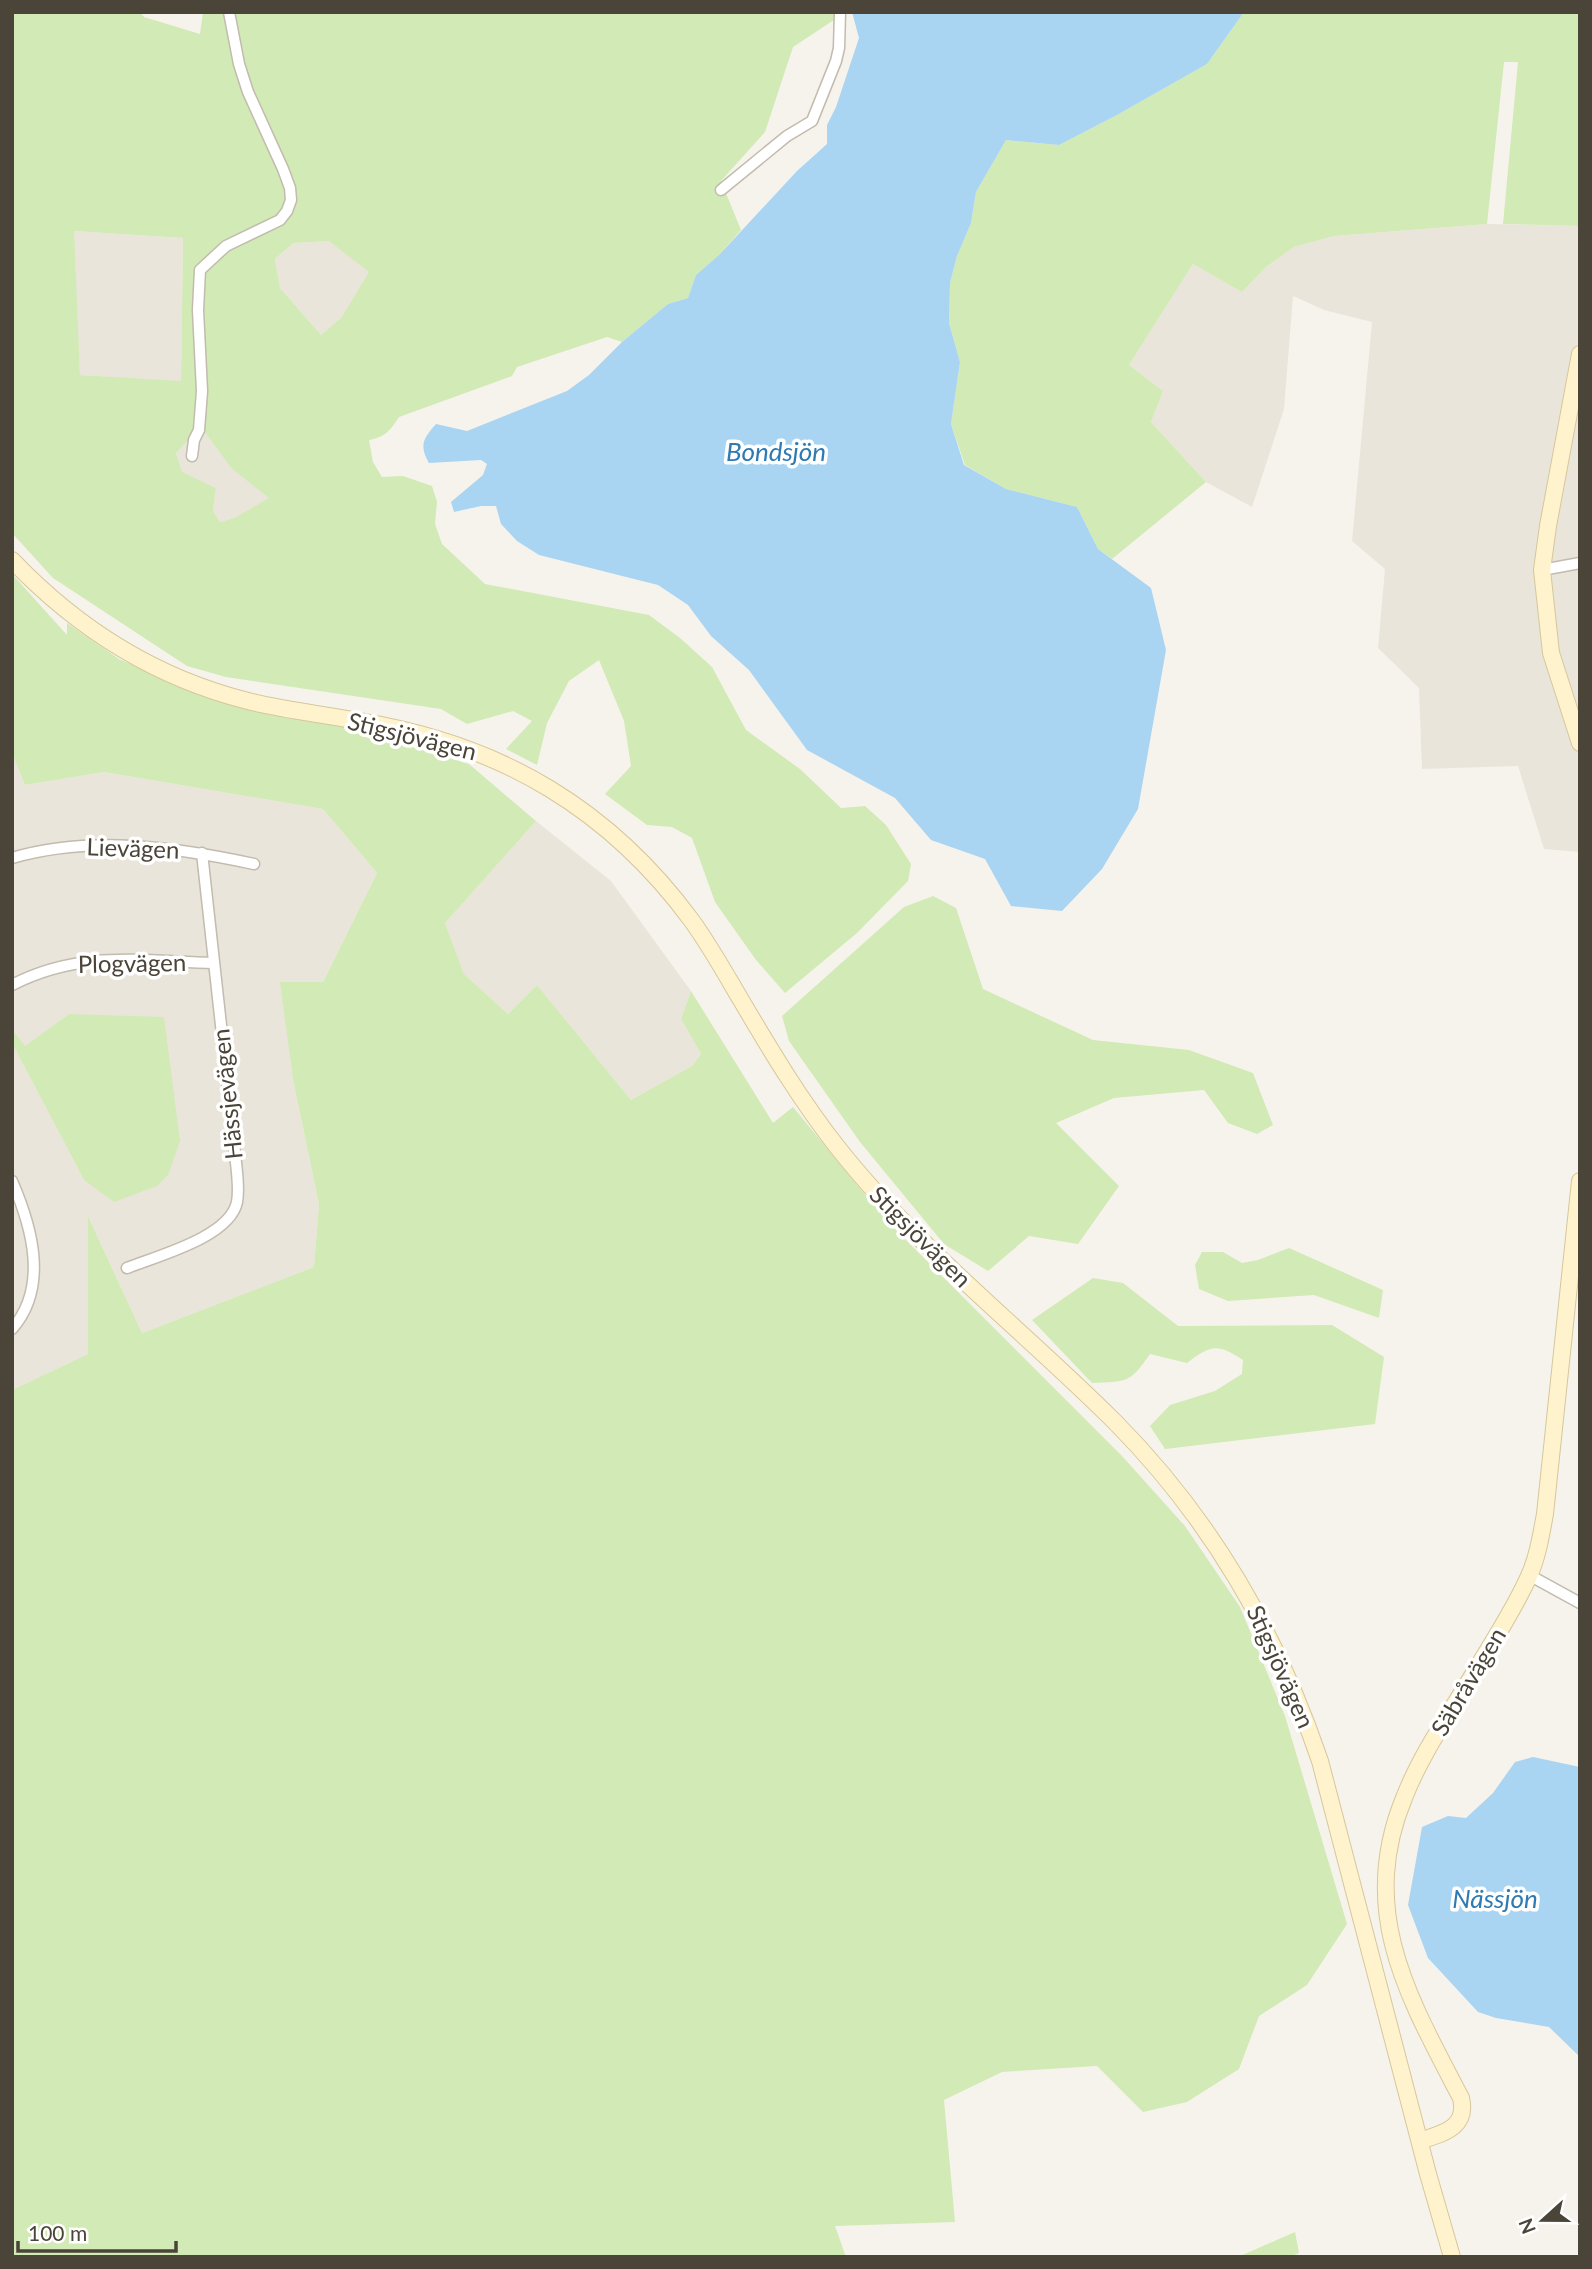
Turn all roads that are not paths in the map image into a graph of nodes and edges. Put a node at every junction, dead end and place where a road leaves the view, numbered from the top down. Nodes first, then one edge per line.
1 (229, 12) edge
2 (839, 12) edge
3 (721, 190) dead end
4 (1580, 354) edge
5 (192, 456) dead end
6 (12, 560) edge
7 (1580, 563) edge
8 (1542, 570) junction
9 (1580, 743) edge
10 (202, 853) junction
11 (12, 859) edge
12 (254, 864) dead end
13 (213, 963) junction
14 (12, 985) edge
15 (12, 1181) edge
16 (1580, 1181) edge
17 (127, 1268) dead end
18 (12, 1329) edge
19 (1529, 1575) junction
20 (1580, 1603) edge
21 (1420, 2141) junction
22 (1452, 2257) edge

1 - 5 street
2 - 3 street
4 - 8 main road
6 - 21 main road, Stigsjövägen
7 - 8 street
8 - 9 main road
10 - 11 street, Lievägen
10 - 12 street, Lievägen
10 - 13 street, Hässjevägen
13 - 14 street, Plogvägen
13 - 17 street, Hässjevägen
15 - 18 street
16 - 19 main road, Säbråvägen
19 - 20 street
19 - 21 main road, Säbråvägen
21 - 22 main road, Stigsjövägen

